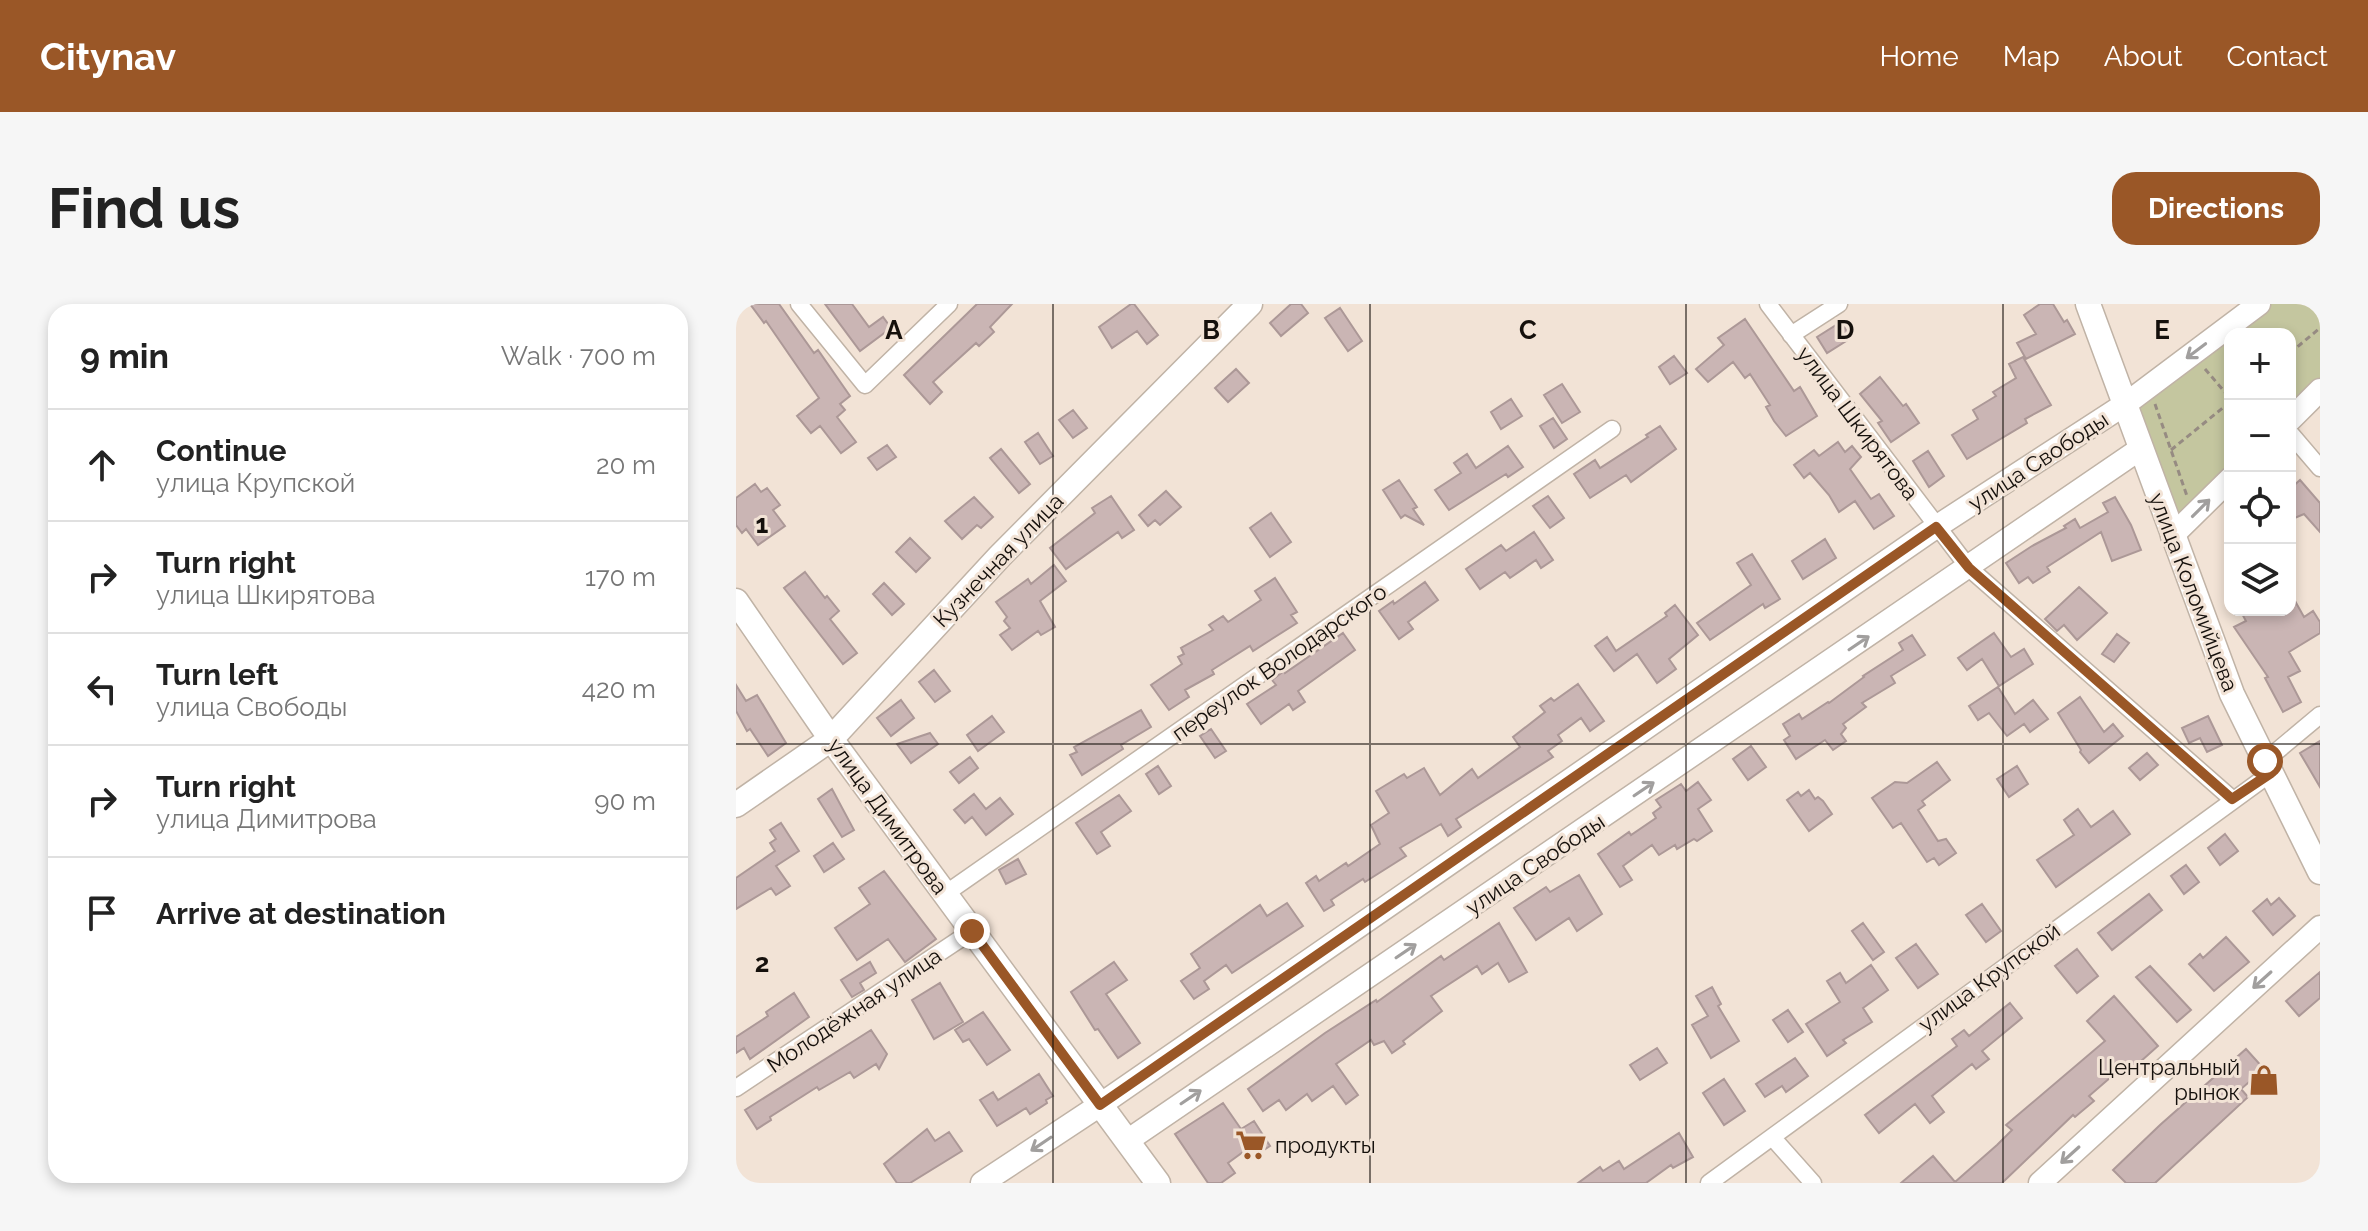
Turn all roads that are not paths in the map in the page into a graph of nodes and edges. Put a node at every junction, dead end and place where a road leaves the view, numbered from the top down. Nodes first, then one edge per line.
1 (799, 304) edge
2 (949, 304) edge
3 (1250, 304) edge
4 (1768, 304) edge
5 (1839, 304) edge
6 (2088, 304) edge
7 (2259, 304) edge
8 (1791, 335) junction
9 (2320, 390) edge
10 (2127, 403) junction
11 (2296, 414) edge
12 (1612, 429) dead end
13 (2296, 440) edge
14 (2140, 449) junction
15 (2320, 468) edge
16 (2224, 485) edge
17 (1936, 527) junction
18 (2172, 536) junction
19 (1969, 568) junction
20 (736, 601) edge
21 (2320, 715) edge
22 (831, 739) junction
23 (2268, 767) junction
24 (2232, 799) junction
25 (736, 805) edge
26 (2320, 872) edge
27 (945, 894) junction
28 (2320, 927) edge
29 (972, 931) junction
30 (736, 1088) edge
31 (1100, 1105) junction
32 (1772, 1137) junction
33 (1127, 1141) junction
34 (982, 1183) edge
35 (1158, 1183) edge
36 (1709, 1183) edge
37 (1813, 1183) edge
38 (2040, 1183) edge

1 - 2 street
3 - 22 main road, Кузнечная улица
4 - 8 street, улица Шкирятова
5 - 8 street
6 - 10 main road, улица Коломийцева
7 -> 10 street, улица Свободы
8 - 17 street, улица Шкирятова
9 - 11 street
10 - 14 main road, улица Коломийцева
10 - 17 street, улица Свободы
12 - 27 street, переулок Володарского
13 - 15 street
14 - 18 main road, улица Коломийцева
14 - 19 street, улица Свободы
18 -> 16 street
17 - 19 street, улица Шкирятова
17 - 31 street, улица Свободы
18 - 23 main road, улица Коломийцева
19 - 24 street, улица Шкирятова
33 -> 19 street, улица Свободы
20 - 22 main road, улица Димитрова
21 - 23 street, улица Крупской
22 - 25 main road, Кузнечная улица
22 - 27 main road, улица Димитрова
23 - 24 street, улица Крупской
23 - 26 main road, улица Коломийцева
24 - 32 street, улица Крупской
27 - 29 main road, улица Димитрова
28 -> 38 street
29 - 30 street, Молодёжная улица
29 - 31 main road, улица Димитрова
31 - 33 main road, улица Димитрова
31 -> 34 street, улица Свободы
32 - 36 street, улица Крупской
32 - 37 street
33 - 35 main road, улица Димитрова

